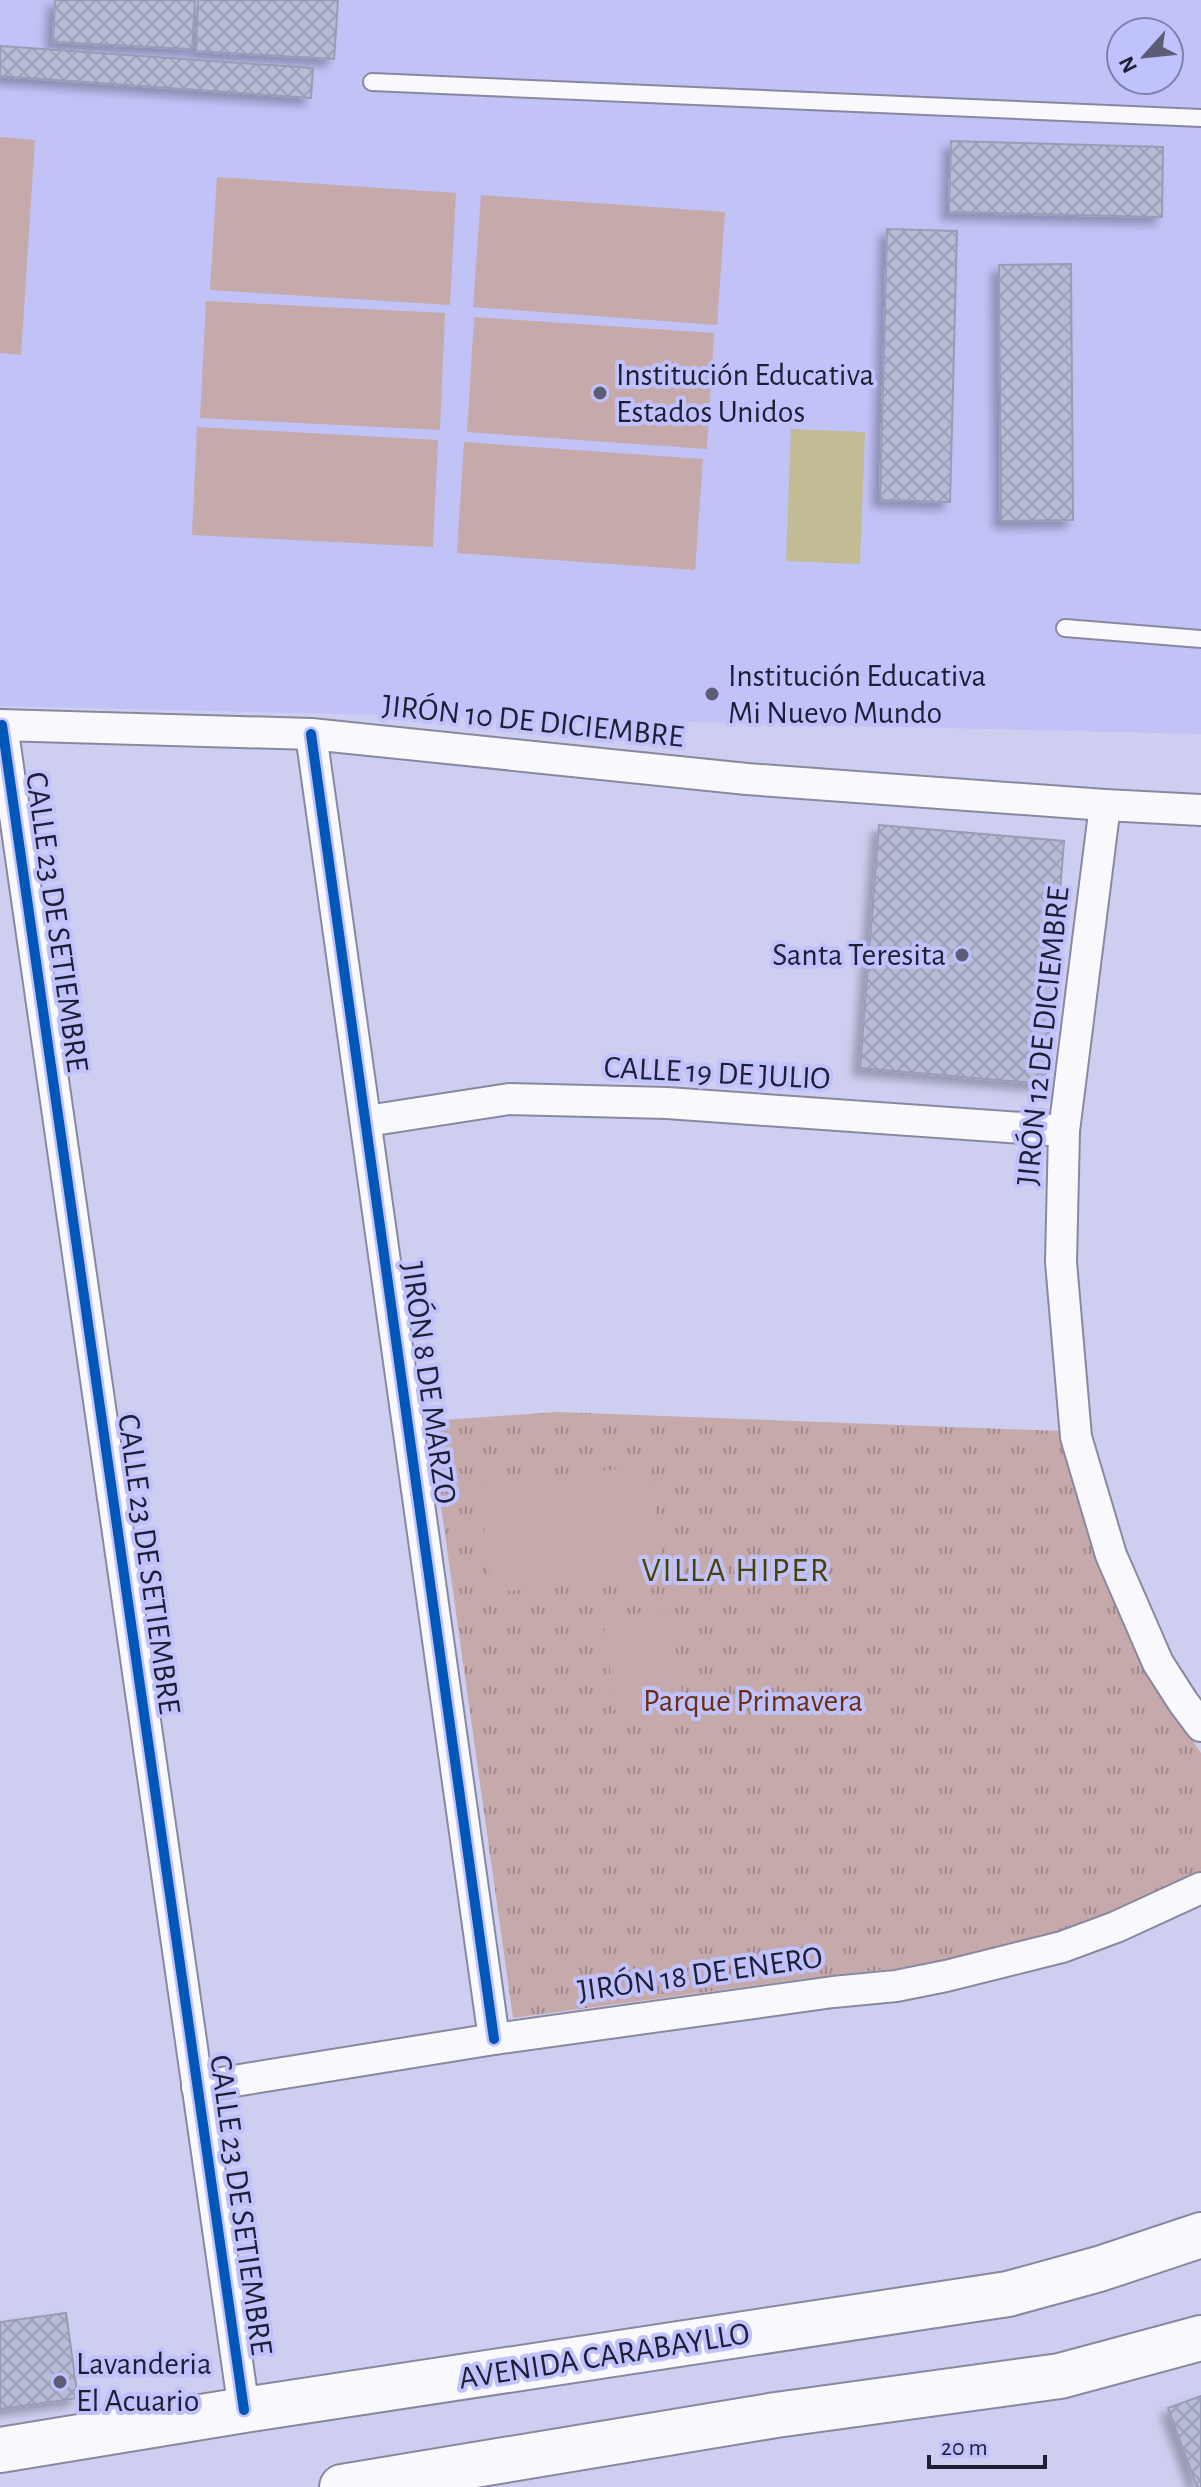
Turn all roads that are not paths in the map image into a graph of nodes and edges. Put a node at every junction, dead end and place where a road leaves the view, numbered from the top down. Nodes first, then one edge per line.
1 (372, 82) dead end
2 (1201, 118) edge
3 (1065, 628) dead end
4 (1201, 639) edge
5 (1, 725) edge
6 (311, 734) junction
7 (1105, 805) junction
8 (1201, 810) edge
9 (367, 1121) junction
10 (1064, 1131) junction
11 (1201, 1726) edge
12 (1201, 1888) edge
13 (494, 2039) junction
14 (197, 2087) junction
15 (1201, 2235) edge
16 (1201, 2338) edge
17 (244, 2410) junction
18 (0, 2450) edge
19 (342, 2487) edge

1 - 2 lane
3 - 4 lane
5 - 6 street, JIRÓN 10 DE DICIEMBRE
5 - 14 street, CALLE 23 DE SETIEMBRE
6 - 7 street, JIRÓN 10 DE DICIEMBRE
6 - 9 street, JIRÓN 8 DE MARZO
7 - 8 street, JIRÓN 10 DE DICIEMBRE
7 - 10 street, JIRÓN 12 DE DICIEMBRE
9 - 10 street, CALLE 19 DE JULIO
9 - 13 street, JIRÓN 8 DE MARZO
10 - 11 street, JIRÓN 12 DE DICIEMBRE
12 - 13 street, JIRÓN 18 DE ENERO
13 - 14 street, JIRÓN 18 DE ENERO
14 - 17 street, CALLE 23 DE SETIEMBRE
15 - 17 main road, AVENIDA CARABAYLLO
16 - 19 main road
17 - 18 main road, AVENIDA CARABAYLLO

